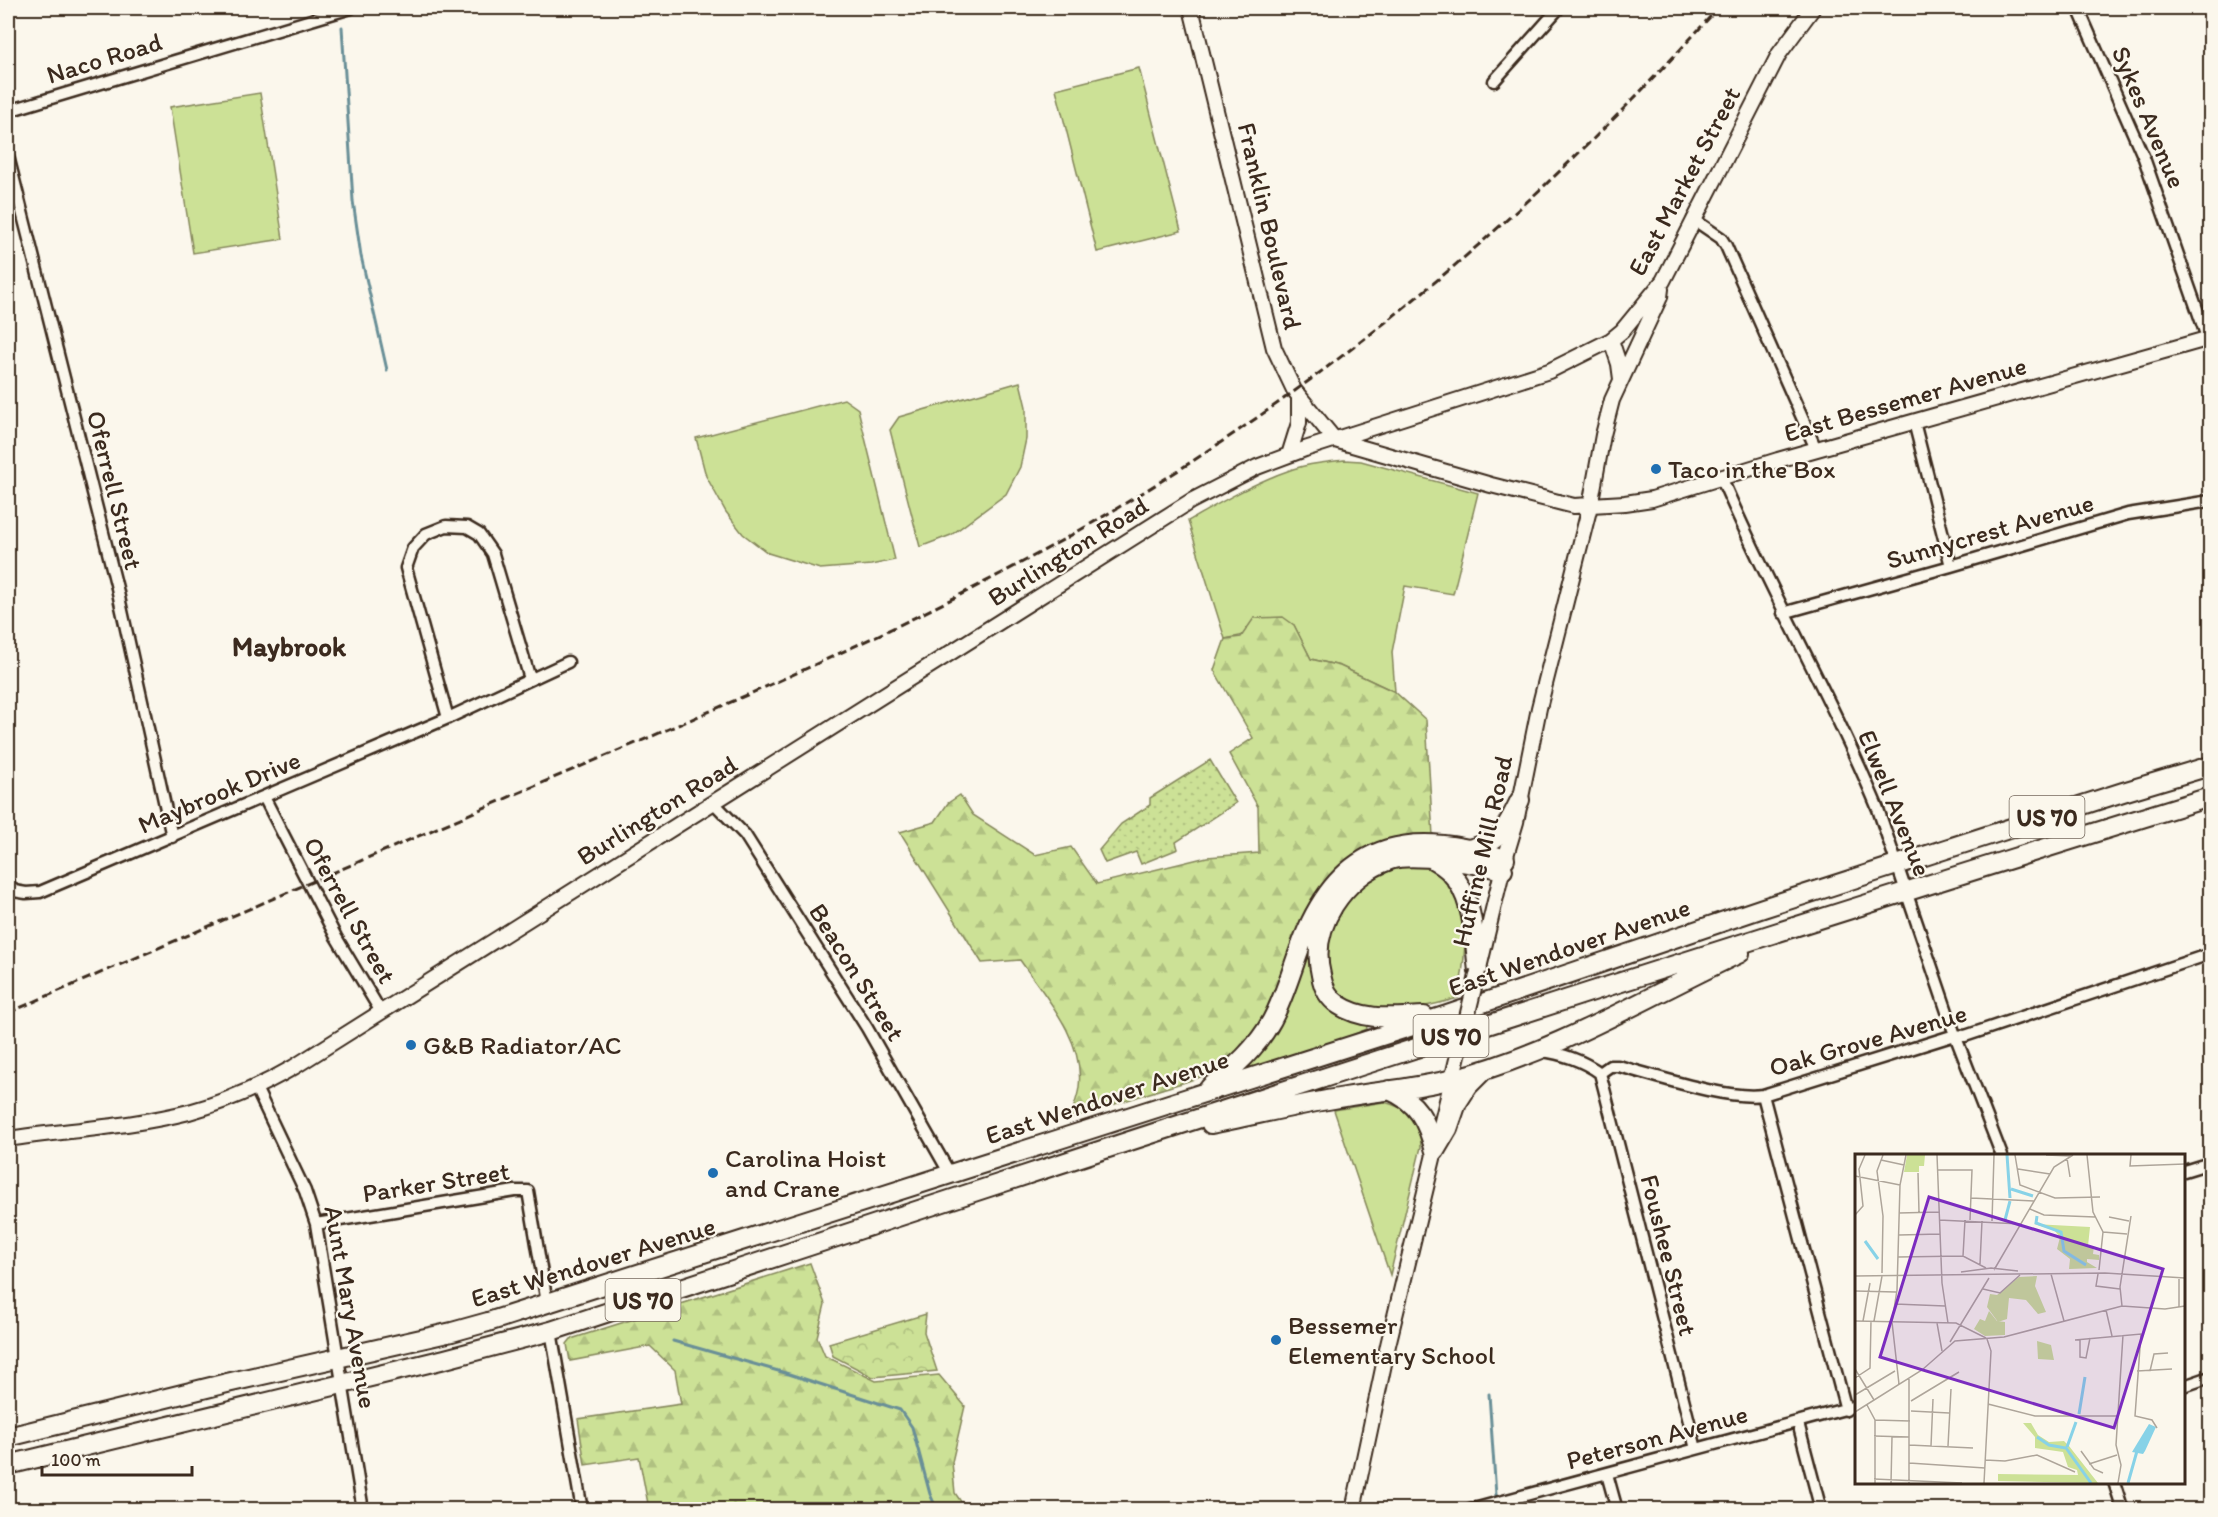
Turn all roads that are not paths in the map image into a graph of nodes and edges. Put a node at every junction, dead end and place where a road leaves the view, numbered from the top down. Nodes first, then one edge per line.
1 (351, 8) edge
2 (1191, 8) edge
3 (1559, 8) edge
4 (1813, 8) edge
5 (2078, 8) edge
6 (1494, 81) dead end
7 (8, 111) edge
8 (8, 156) edge
9 (1693, 219) junction
10 (1663, 281) junction
11 (1617, 336) junction
12 (2210, 341) edge
13 (1630, 359) junction
14 (1621, 380) junction
15 (1299, 398) junction
16 (1914, 422) junction
17 (1335, 440) junction
18 (1305, 449) joint
19 (1816, 449) junction
20 (1288, 455) junction
21 (1721, 477) junction
22 (2211, 501) edge
23 (1590, 506) junction
24 (1951, 566) junction
25 (1783, 613) junction
26 (568, 662) dead end
27 (530, 679) junction
28 (448, 718) junction
29 (2211, 766) edge
30 (264, 797) junction
31 (2211, 797) edge
32 (1520, 800) junction
33 (714, 803) junction
34 (172, 837) junction
35 (1469, 849) junction
36 (1432, 859) junction
37 (1504, 864) junction
38 (1898, 866) junction
39 (8, 883) edge
40 (1906, 891) junction
41 (1813, 920) junction
42 (2211, 954) edge
43 (1478, 971) junction
44 (381, 1012) junction
45 (1446, 1015) junction
46 (1955, 1035) junction
47 (1537, 1051) junction
48 (1486, 1069) junction
49 (1600, 1073) junction
50 (1452, 1080) junction
51 (256, 1088) junction
52 (1389, 1090) junction
53 (1202, 1094) junction
54 (1763, 1095) junction
55 (8, 1138) edge
56 (1126, 1141) junction
57 (1435, 1151) junction
58 (2002, 1154) edge
59 (2211, 1163) edge
60 (2185, 1172) edge
61 (950, 1174) junction
62 (316, 1224) junction
63 (547, 1304) junction
64 (551, 1331) junction
65 (338, 1358) junction
66 (2211, 1377) edge
67 (343, 1384) junction
68 (2185, 1386) edge
69 (1851, 1408) edge
70 (1798, 1423) junction
71 (16, 1435) edge
72 (8, 1443) edge
73 (1696, 1449) junction
74 (8, 1465) edge
75 (1607, 1474) junction
76 (2115, 1484) edge
77 (363, 1509) edge
78 (582, 1509) edge
79 (1353, 1509) edge
80 (1470, 1509) edge
81 (1617, 1509) edge
82 (1821, 1509) edge
83 (2123, 1509) edge

1 - 7 street, Naco Road
2 - 15 main road, Franklin Boulevard
3 - 6 street
4 - 9 main road, East Market Street
5 - 12 street, Sykes Avenue
8 - 34 street, Oferrell Street
9 - 10 main road, East Market Street
9 - 19 street
10 - 11 main road, East Market Street
10 - 13 main road, Huffine Mill Road
11 - 13 main road
11 - 14 main road
11 - 17 main road, East Market Street
12 - 16 main road, East Bessemer Avenue
13 - 14 main road, Huffine Mill Road
14 - 23 main road, Huffine Mill Road
15 - 17 main road, Franklin Boulevard
15 - 20 main road
16 - 19 main road, East Bessemer Avenue
16 - 24 street
17 - 18 main road, East Market Street
17 - 23 main road, East Bessemer Avenue
18 - 20 main road, Burlington Road
19 - 21 main road, East Bessemer Avenue
20 - 33 main road, Burlington Road
21 - 23 main road, East Bessemer Avenue
21 - 25 street, Elwell Avenue
22 - 24 street, Sunnycrest Avenue
23 - 32 main road, Huffine Mill Road
24 - 25 street, Sunnycrest Avenue
25 - 38 street, Elwell Avenue
26 - 27 street, Maybrook Drive
27 - 28 street, Maybrook Drive
27 - 28 street
28 - 30 street, Maybrook Drive
29 - 38 highway, East Wendover Avenue / US 70
30 - 34 street, Maybrook Drive
30 - 44 street, Oferrell Street
31 - 40 highway, East Wendover Avenue / US 70
32 - 35 highway
32 - 37 main road, Huffine Mill Road
33 - 44 main road, Burlington Road
33 - 61 street, Beacon Street
34 - 39 street, Maybrook Drive
35 - 37 highway
35 - 53 highway
36 - 37 highway
36 - 43 highway
36 - 45 highway
37 - 43 main road, Huffine Mill Road
38 - 40 street, Elwell Avenue
38 - 45 highway, East Wendover Avenue / US 70
40 - 41 highway, East Wendover Avenue / US 70
40 - 46 street, Elwell Avenue
41 - 47 highway
41 - 56 highway, East Wendover Avenue / US 70
42 - 46 street, Oak Grove Avenue
43 - 50 main road, Huffine Mill Road, bridge
44 - 51 main road, Burlington Road
45 - 53 highway, East Wendover Avenue / US 70
46 - 54 street, Oak Grove Avenue
46 - 58 street, Elwell Avenue
47 - 48 highway
47 - 49 street
48 - 50 highway
48 - 57 highway
49 - 54 street, Oak Grove Avenue
49 - 73 street, Foushee Street
50 - 52 highway
50 - 57 main road, Huffine Mill Road
51 - 55 main road, Burlington Road
51 - 62 street, Aunt Mary Avenue
52 - 56 highway
52 - 57 highway
53 - 61 highway, East Wendover Avenue / US 70
54 - 69 street
56 - 64 highway, East Wendover Avenue / US 70
57 - 79 main road, Huffine Mill Road
59 - 60 street
61 - 63 highway, East Wendover Avenue / US 70
62 - 63 street, Parker Street
62 - 65 street, Aunt Mary Avenue
63 - 65 highway, East Wendover Avenue / US 70
64 - 67 highway, East Wendover Avenue / US 70
64 - 78 street
65 - 67 street, Aunt Mary Avenue
65 - 71 highway, East Wendover Avenue / US 70
66 - 68 street
67 - 74 highway, East Wendover Avenue / US 70
67 - 77 street, Aunt Mary Avenue
69 - 70 street, Peterson Avenue
70 - 73 street, Peterson Avenue
70 - 82 street
71 - 72 highway, East Wendover Avenue
73 - 75 street, Peterson Avenue
75 - 80 street, Peterson Avenue
75 - 81 street
76 - 83 street

